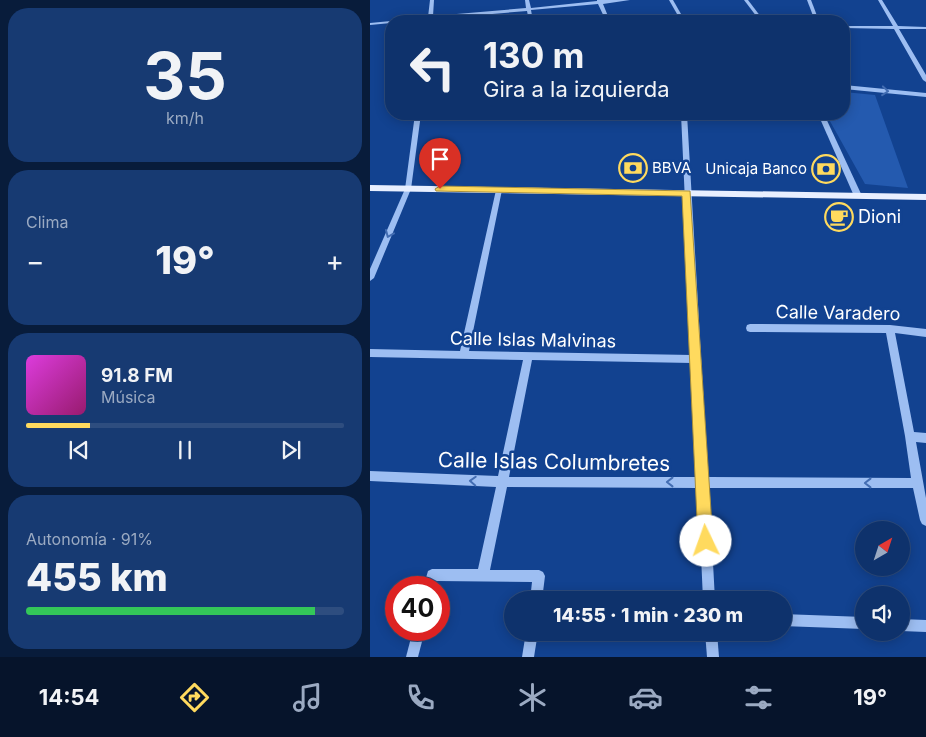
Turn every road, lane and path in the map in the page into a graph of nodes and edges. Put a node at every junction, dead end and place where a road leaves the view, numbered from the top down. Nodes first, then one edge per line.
1 (432, 0) edge
2 (527, 0) edge
3 (628, 0) edge
4 (671, 0) edge
5 (746, 0) edge
6 (809, 0) edge
7 (880, 0) edge
8 (600, 1) edge
9 (529, 9) junction
10 (430, 15) edge
11 (475, 15) edge
12 (530, 15) edge
13 (606, 15) edge
14 (680, 15) edge
15 (757, 15) edge
16 (815, 15) edge
17 (385, 23) edge
18 (370, 24) edge
19 (850, 27) edge
20 (896, 28) junction
21 (926, 28) edge
22 (926, 80) edge
23 (850, 88) edge
24 (926, 95) edge
25 (417, 120) edge
26 (684, 120) edge
27 (824, 120) edge
28 (370, 188) edge
29 (408, 189) junction
30 (499, 190) junction
31 (686, 193) junction
32 (858, 196) junction
33 (926, 197) edge
34 (370, 278) edge
35 (750, 328) dead end
36 (890, 329) junction
37 (926, 333) edge
38 (370, 353) edge
39 (464, 354) junction
40 (528, 356) junction
41 (695, 360) junction
42 (910, 436) junction
43 (926, 438) edge
44 (370, 476) edge
45 (503, 482) junction
46 (702, 482) junction
47 (916, 483) junction
48 (926, 520) edge
49 (432, 576) edge
50 (483, 576) junction
51 (537, 591) edge
52 (708, 591) edge
53 (792, 620) edge
54 (855, 623) edge
55 (910, 625) edge
56 (926, 626) edge
57 (416, 641) edge
58 (531, 641) edge
59 (712, 641) edge
60 (412, 657) edge
61 (528, 657) edge
62 (713, 657) edge

1 - 10 street
2 - 9 street
3 - 8 street
4 - 14 street
5 - 15 street
6 - 16 street
7 - 20 street
8 - 9 street
8 - 13 street
9 - 11 street
9 - 12 street
17 - 18 street
19 - 20 street
20 - 21 street
20 - 22 street
23 -> 24 street
25 - 29 street
26 - 31 street
27 - 32 street
28 - 29 main road
29 - 30 main road
29 -> 34 street
30 - 31 main road
30 - 39 street
31 - 32 main road
31 - 41 street
32 - 33 main road
35 - 36 street, Calle Varadero
36 - 37 street, Calle Varadero
36 - 42 street
38 - 39 street, Calle Islas Malvinas
39 - 40 street, Calle Islas Malvinas
40 - 41 street, Calle Islas Malvinas
40 - 45 street
41 - 46 street
42 - 43 street
42 - 47 street
45 -> 44 street, Calle Islas Columbretes
46 -> 45 street, Calle Islas Columbretes
45 - 50 street
47 -> 46 street, Calle Islas Columbretes
46 - 52 street
47 - 48 street
49 - 50 street
50 - 51 street
53 - 54 street
55 - 56 street
57 - 60 street
58 - 61 street
59 - 62 street

